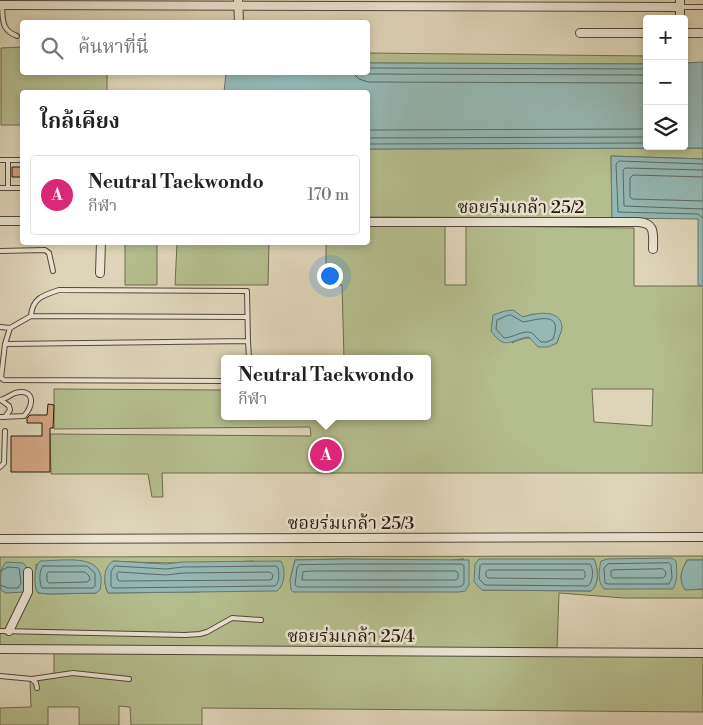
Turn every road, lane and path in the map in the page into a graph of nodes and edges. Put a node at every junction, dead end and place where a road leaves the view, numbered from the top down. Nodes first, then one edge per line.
1 (263, 2) edge
2 (238, 3) edge
3 (318, 3) edge
4 (680, 3) edge
5 (1, 5) edge
6 (703, 7) edge
7 (239, 20) edge
8 (580, 33) dead end
9 (643, 33) edge
10 (688, 33) edge
11 (702, 33) dead end
12 (17, 36) dead end
13 (0, 160) edge
14 (8, 160) junction
15 (20, 160) edge
16 (0, 188) edge
17 (8, 188) junction
18 (20, 188) edge
19 (0, 221) edge
20 (20, 221) edge
21 (370, 222) edge
22 (101, 245) edge
23 (653, 249) dead end
24 (0, 251) edge
25 (53, 271) dead end
26 (100, 273) dead end
27 (32, 316) junction
28 (248, 317) junction
29 (0, 327) edge
30 (10, 328) junction
31 (248, 340) junction
32 (5, 344) junction
33 (249, 355) edge
34 (221, 381) edge
35 (0, 400) edge
36 (2, 417) edge
37 (4, 431) dead end
38 (0, 467) edge
39 (703, 537) edge
40 (0, 539) edge
41 (28, 572) dead end
42 (261, 620) dead end
43 (0, 631) edge
44 (10, 631) junction
45 (0, 648) edge
46 (703, 654) edge
47 (0, 676) edge
48 (32, 679) junction
49 (128, 679) dead end
50 (37, 688) dead end

1 - 2 street
1 - 3 street
2 - 5 street
2 - 7 street
3 - 4 street
4 - 6 lane
5 - 12 lane
8 - 9 street
10 - 11 street
13 - 14 lane
14 - 15 lane
14 - 17 lane
16 - 17 lane
17 - 18 lane
19 - 20 street
21 - 23 street, ซอยร่มเกล้า 25/2
22 - 26 street
24 - 25 lane
27 - 28 lane
27 - 28 lane
27 - 30 lane
28 - 31 lane
29 - 30 lane
30 - 32 lane
31 - 32 lane
31 - 33 lane
32 - 34 lane
35 - 36 lane
35 - 36 lane
37 - 38 lane
39 - 40 street, ซอยร่มเกล้า 25/3
41 - 44 street
42 - 44 lane
43 - 44 lane
45 - 46 street, ซอยร่มเกล้า 25/4
47 - 48 lane
48 - 49 lane
48 - 50 lane

